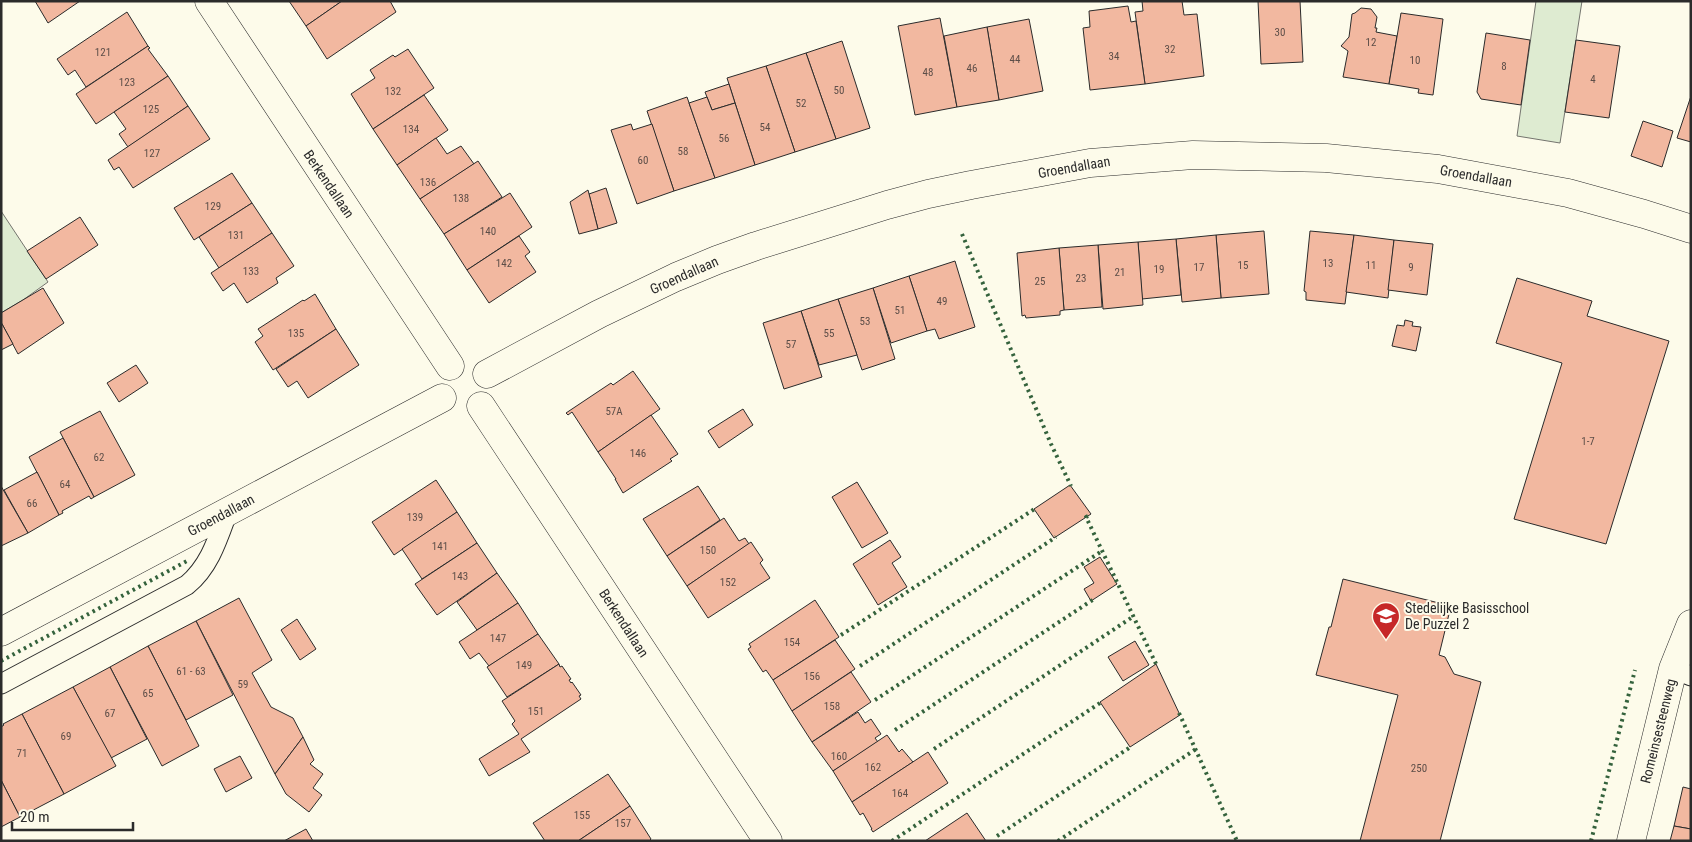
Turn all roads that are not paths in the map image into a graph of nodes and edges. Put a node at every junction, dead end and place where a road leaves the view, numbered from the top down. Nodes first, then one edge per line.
1 (208, 1) edge
2 (1691, 229) edge
3 (450, 366) junction
4 (487, 374) junction
5 (442, 398) junction
6 (481, 406) junction
7 (228, 511) junction
8 (1691, 624) edge
9 (1, 632) edge
10 (1682, 672) edge
11 (1, 684) edge
12 (768, 841) edge
13 (1631, 841) edge

1 - 3 street, Berkendallaan
2 - 4 street, Groendallaan
3 - 4 street
3 - 5 street
4 - 6 street
5 - 6 street
5 - 7 street, Groendallaan
6 - 12 street, Berkendallaan
7 - 9 street, Groendallaan
7 - 11 lane
8 - 10 street, Romeinsesteenweg
10 - 13 street, Romeinsesteenweg

